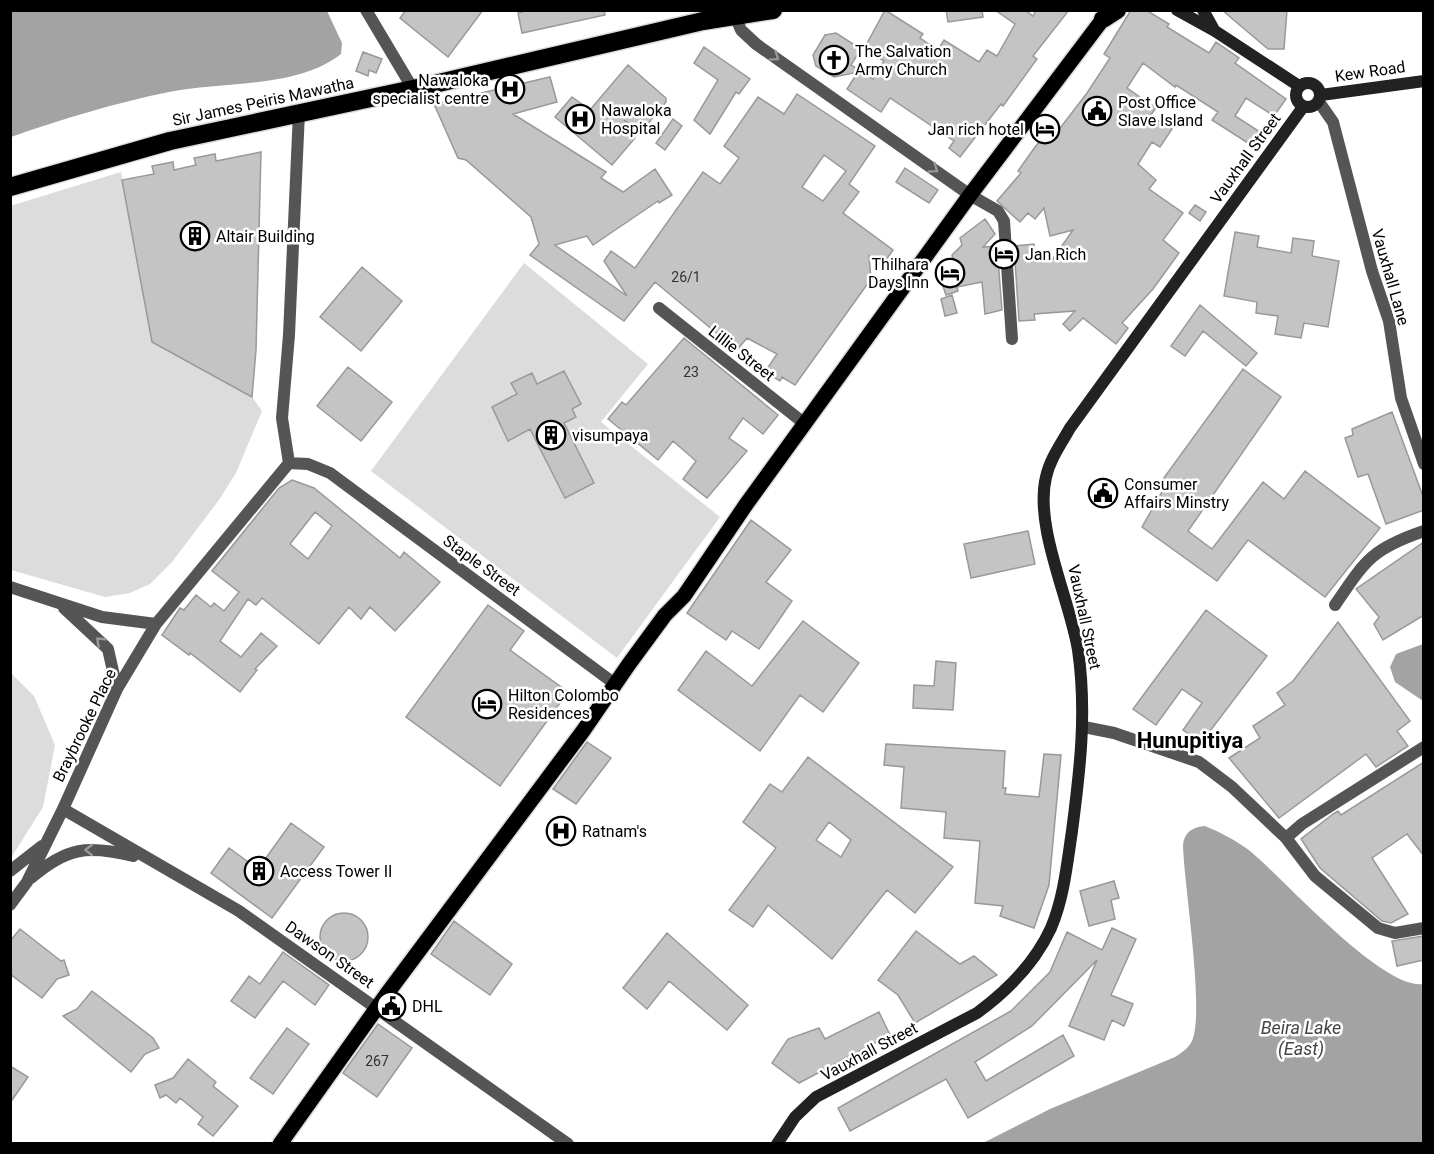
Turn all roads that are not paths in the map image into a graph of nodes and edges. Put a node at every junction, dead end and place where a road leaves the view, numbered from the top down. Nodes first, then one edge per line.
1 (366, 10) edge
2 (773, 10) edge
3 (1177, 10) edge
4 (1203, 10) edge
5 (1110, 13) edge
6 (702, 16) edge
7 (735, 16) junction
8 (1215, 31) junction
9 (1424, 81) edge
10 (1299, 86) junction
11 (413, 89) junction
12 (1320, 98) junction
13 (1304, 107) junction
14 (299, 112) junction
15 (10, 187) edge
16 (970, 195) junction
17 (659, 308) dead end
18 (1012, 339) dead end
19 (805, 424) junction
20 (289, 463) junction
21 (1424, 464) edge
22 (1424, 531) edge
23 (10, 587) edge
24 (61, 605) junction
25 (1335, 605) dead end
26 (156, 624) junction
27 (615, 684) junction
28 (117, 689) junction
29 (1084, 727) junction
30 (1424, 747) edge
31 (63, 809) junction
32 (1286, 838) junction
33 (45, 844) junction
34 (146, 859) junction
35 (10, 871) edge
36 (27, 882) junction
37 (10, 905) edge
38 (1424, 928) edge
39 (379, 1008) junction
40 (280, 1143) edge
41 (568, 1143) edge
42 (777, 1143) edge

1 - 11 street
2 - 7 highway, Sir James Peiris Mawatha
3 - 8 street
4 - 8 street
5 - 16 main road
6 - 7 highway, Sir James Peiris Mawatha
6 - 11 highway, Sir James Peiris Mawatha
7 -> 16 street
8 - 10 street
9 - 12 street, Kew Road
10 - 12 street
10 - 13 street
11 - 14 highway, Sir James Peiris Mawatha
12 - 13 street
12 - 21 street, Vauxhall Lane
13 - 29 street, Vauxhall Street
14 - 15 highway, Sir James Peiris Mawatha
14 - 20 street
16 - 18 street
16 - 19 main road
17 - 19 street, Lillie Street
19 - 27 main road
20 - 26 street, Braybrooke Place
20 - 27 street, Staple Street
22 - 25 street
23 - 24 street
24 - 26 street
28 -> 24 street
26 - 28 street, Braybrooke Place
27 - 39 main road
28 - 31 street, Braybrooke Place
29 - 32 street
29 - 42 street, Vauxhall Street
30 - 32 street
31 - 33 street, Braybrooke Place
31 - 34 street, Dawson Street
32 - 38 street
33 - 35 street
33 - 36 street, Braybrooke Place
34 -> 36 street
34 - 39 street, Dawson Street
36 - 37 street, Braybrooke Place
39 - 40 main road
39 - 41 street, Dawson Street

